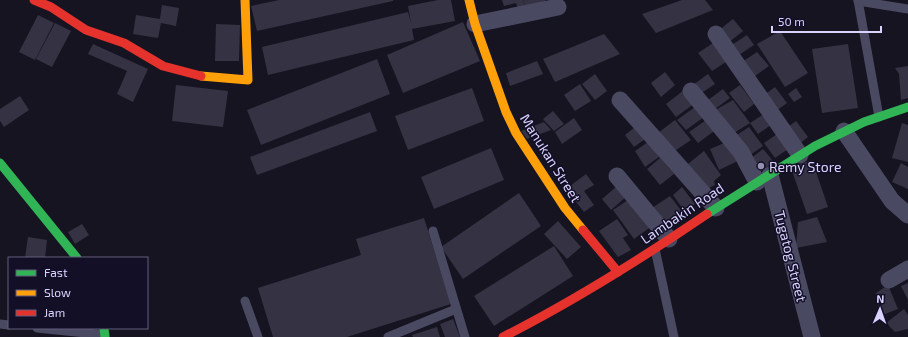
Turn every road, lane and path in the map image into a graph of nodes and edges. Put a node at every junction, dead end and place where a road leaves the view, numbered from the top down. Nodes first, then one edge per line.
1 (34, 0) edge
2 (245, 0) edge
3 (469, 0) edge
4 (858, 0) edge
5 (558, 7) dead end
6 (908, 10) edge
7 (475, 24) junction
8 (716, 34) dead end
9 (691, 91) dead end
10 (620, 100) dead end
11 (908, 107) edge
12 (879, 117) junction
13 (844, 132) junction
14 (800, 155) junction
15 (0, 163) edge
16 (617, 176) dead end
17 (763, 178) junction
18 (716, 208) junction
19 (908, 215) edge
20 (433, 231) dead end
21 (662, 244) junction
22 (76, 257) edge
23 (908, 269) edge
24 (618, 272) junction
25 (889, 280) dead end
26 (245, 301) dead end
27 (456, 309) junction
28 (51, 329) edge
29 (105, 333) edge
30 (258, 337) edge
31 (388, 337) edge
32 (465, 337) edge
33 (503, 337) edge
34 (674, 337) edge
35 (812, 337) edge

1 - 2 street
3 - 7 street, Manukan Street
4 - 6 lane
4 - 12 lane
5 - 7 street
7 - 24 street, Manukan Street
8 - 14 street
9 - 17 street, Tugatog Street
10 - 18 street
11 - 12 street, Lambakin Road
12 - 13 street, Lambakin Road
13 - 14 street, Lambakin Road
13 - 19 street
14 - 17 street, Lambakin Road
15 - 22 street
16 - 21 street
17 - 18 street, Lambakin Road
17 - 35 street, Tugatog Street
18 - 21 street, Lambakin Road
20 - 27 lane
21 - 24 street, Lambakin Road
21 - 34 lane
23 - 25 street
24 - 33 street, Lambakin Road
26 - 30 lane
27 - 31 lane
27 - 32 lane
28 - 29 lane

